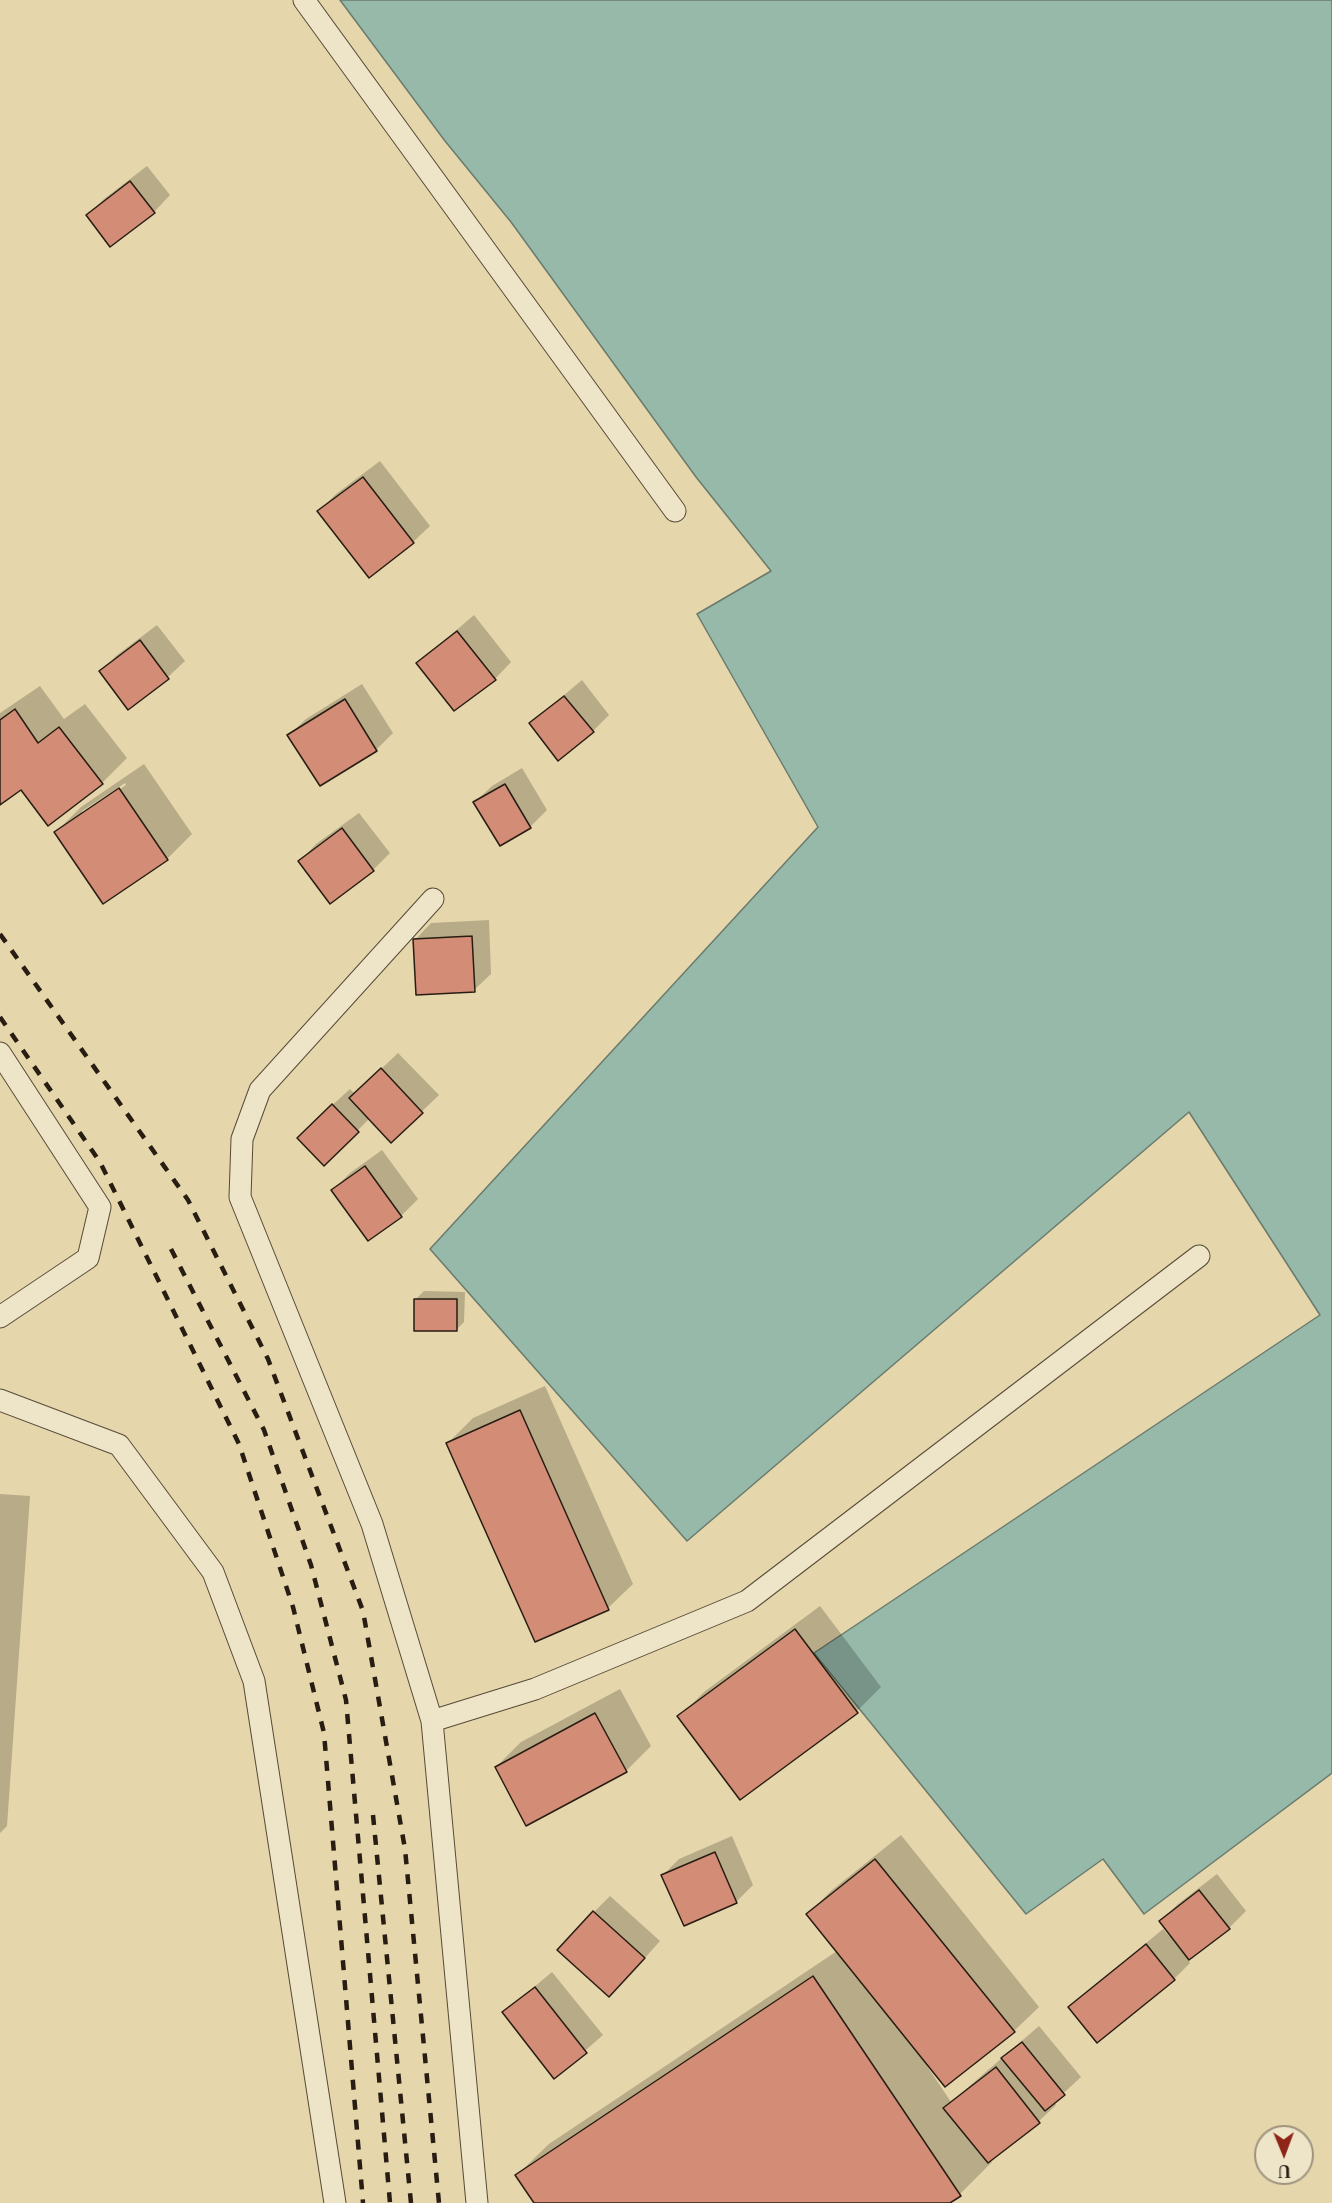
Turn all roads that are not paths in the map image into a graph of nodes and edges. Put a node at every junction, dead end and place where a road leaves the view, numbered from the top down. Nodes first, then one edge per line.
1 (304, 0) edge
2 (675, 511) dead end
3 (433, 899) dead end
4 (0, 1053) edge
5 (1199, 1256) dead end
6 (0, 1317) edge
7 (0, 1400) edge
8 (432, 1721) junction
9 (335, 2203) edge
10 (477, 2203) edge

1 - 2 lane
3 - 8 lane
4 - 6 lane
5 - 8 lane
7 - 9 lane
8 - 10 lane

